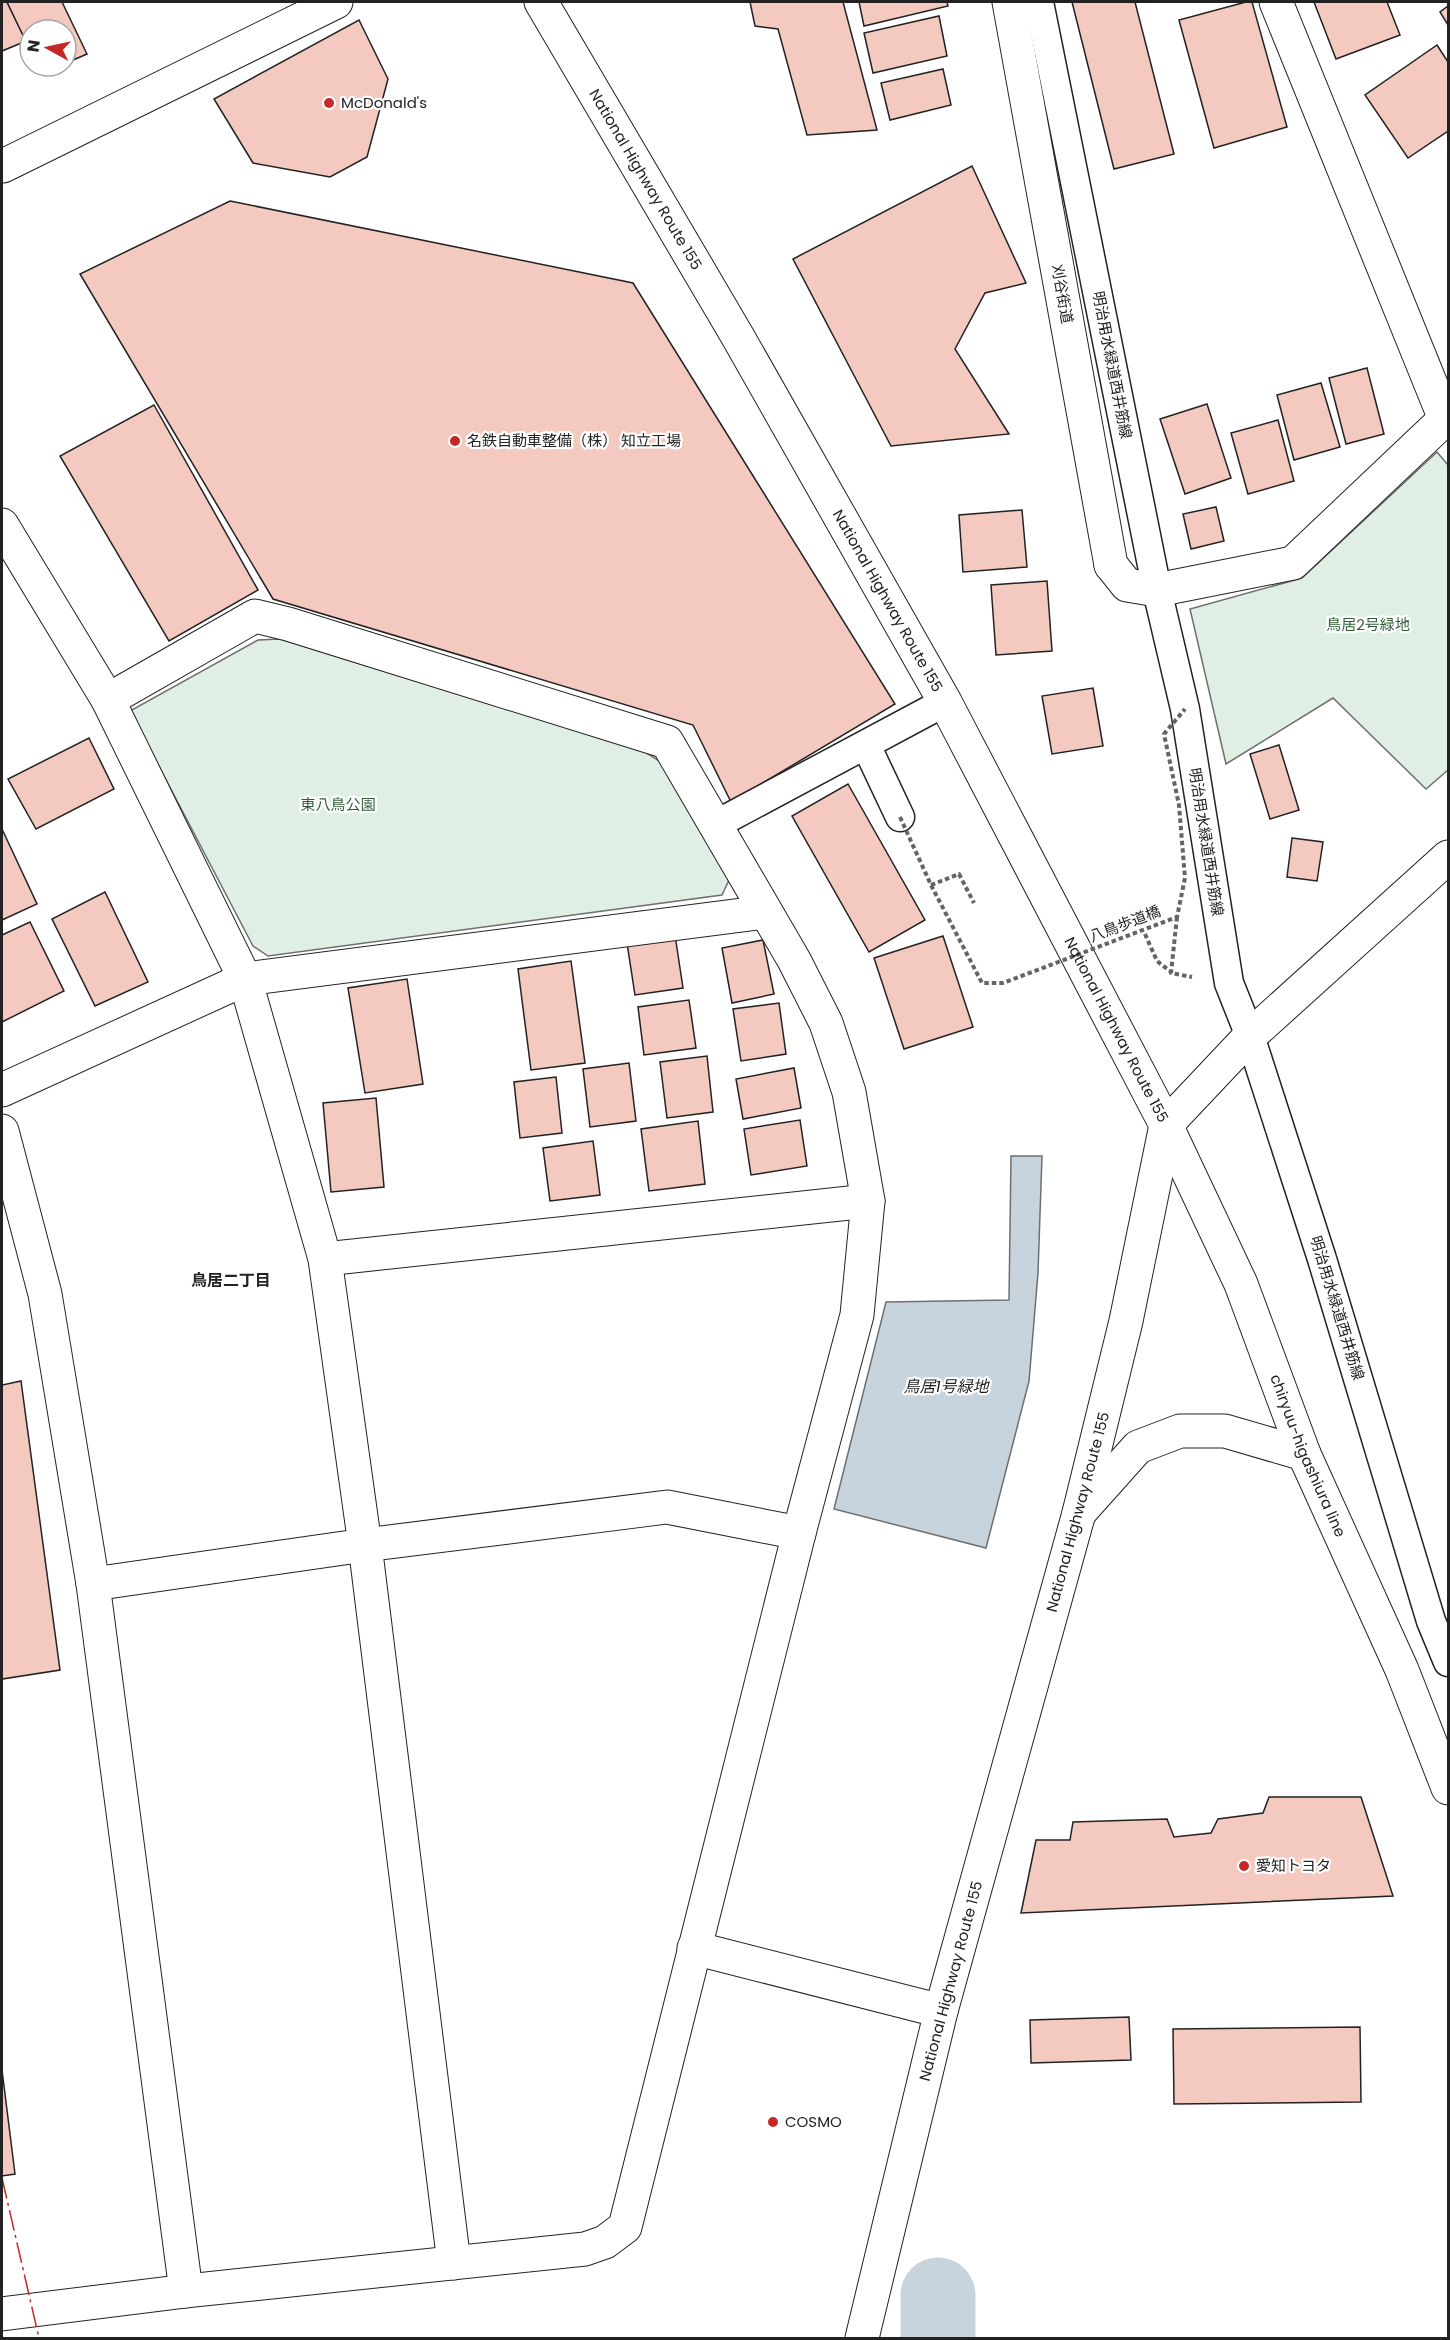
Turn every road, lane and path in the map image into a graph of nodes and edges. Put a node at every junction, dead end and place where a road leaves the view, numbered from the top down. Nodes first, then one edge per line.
1 (336, 2) edge
2 (541, 2) edge
3 (1039, 2) edge
4 (1276, 2) edge
5 (1011, 12) edge
6 (2, 166) edge
7 (1447, 417) edge
8 (2, 525) edge
9 (1157, 590) junction
10 (108, 700) junction
11 (945, 702) junction
12 (1185, 709) junction
13 (866, 745) junction
14 (900, 817) joint
15 (715, 825) junction
16 (1449, 857) edge
17 (931, 885) junction
18 (974, 903) dead end
19 (765, 912) junction
20 (1145, 934) dead end
21 (1171, 973) dead end
22 (245, 979) junction
23 (1250, 1036) junction
24 (2, 1090) edge
25 (1166, 1125) junction
26 (2, 1131) edge
27 (868, 1201) junction
28 (325, 1259) junction
29 (1304, 1454) junction
30 (1079, 1514) junction
31 (799, 1533) junction
32 (365, 1545) junction
33 (93, 1584) junction
34 (1449, 1662) edge
35 (1449, 1788) edge
36 (694, 1948) junction
37 (941, 2011) junction
38 (454, 2262) junction
39 (186, 2291) junction
40 (2, 2314) edge
41 (862, 2338) edge

1 - 6 main road
2 - 11 main road, National Highway Route 155
3 - 9 street, 明治用水緑道西井筋線
4 - 7 main road
5 - 9 main road, 刈谷街道
7 - 9 main road
8 - 10 main road
9 - 12 street, 明治用水緑道西井筋線
10 - 15 main road
10 - 22 main road
11 - 13 street
11 - 25 main road, National Highway Route 155
12 - 17 path, 八鳥歩道橋, bridge
12 - 23 street, 明治用水緑道西井筋線
13 - 14 street
13 - 15 street
14 - 17 path, 八鳥歩道橋, bridge
15 - 19 main road
16 - 23 main road
17 - 18 path
19 - 22 main road
19 - 27 main road
20 - 21 path
22 - 24 main road
22 - 28 main road
23 - 25 main road
23 - 34 street, 明治用水緑道西井筋線
25 - 29 main road, chiryuu-higashiura line
25 - 30 main road, National Highway Route 155
26 - 33 main road
27 - 28 main road
27 - 31 main road
28 - 32 main road
29 - 30 main road
29 - 35 main road, chiryuu-higashiura line
30 - 37 main road, National Highway Route 155
31 - 32 main road
31 - 36 main road
32 - 33 main road
32 - 38 main road
33 - 39 main road
36 - 37 main road
36 - 38 main road
37 - 41 main road, National Highway Route 155
38 - 39 main road
39 - 40 main road

